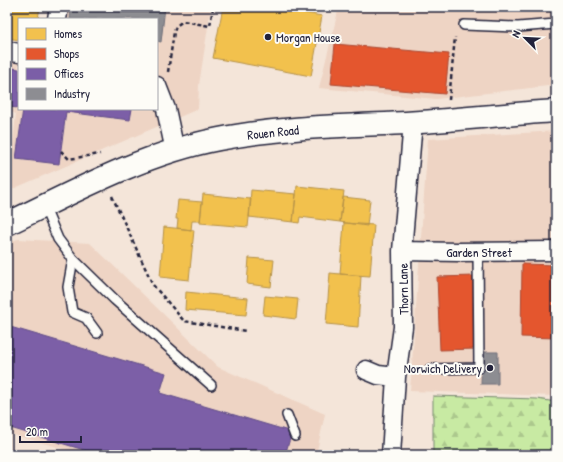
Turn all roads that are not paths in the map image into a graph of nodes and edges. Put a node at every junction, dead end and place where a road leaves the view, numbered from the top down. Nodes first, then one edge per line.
1 (59, 7) edge
2 (57, 18) edge
3 (556, 24) edge
4 (464, 25) dead end
5 (7, 51) edge
6 (18, 52) edge
7 (158, 89) edge
8 (556, 111) edge
9 (413, 122) junction
10 (175, 151) junction
11 (44, 206) junction
12 (7, 224) edge
13 (402, 251) junction
14 (556, 251) edge
15 (478, 252) junction
16 (73, 259) junction
17 (97, 333) dead end
18 (430, 369) dead end
19 (366, 370) dead end
20 (396, 377) junction
21 (211, 385) dead end
22 (287, 416) dead end
23 (295, 436) dead end
24 (391, 455) edge

1 - 2 street
3 - 4 lane
5 - 6 street
7 - 10 street
8 - 9 street, Rouen Road
9 - 10 street, Rouen Road
9 - 13 street, Thorn Lane
10 - 11 street, Rouen Road
11 - 12 street, Rouen Road
11 - 16 lane
13 - 15 street, Garden Street
13 - 20 street, Thorn Lane
14 - 15 street, Garden Street
15 - 18 lane
16 - 17 lane
16 - 21 lane
19 - 20 street
20 - 24 street, Thorn Lane
22 - 23 lane

